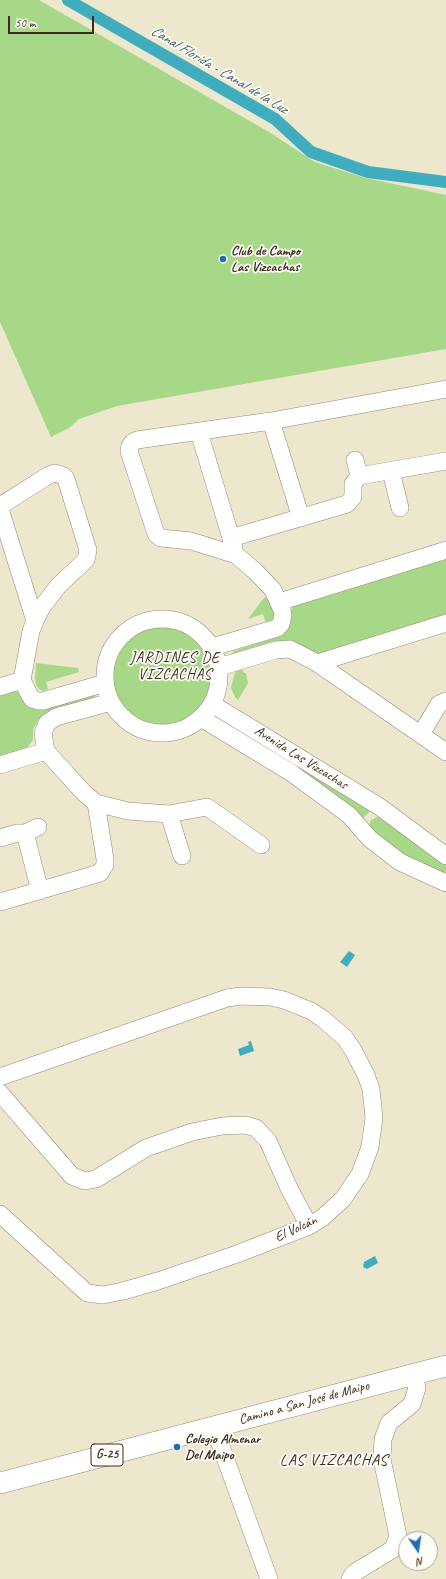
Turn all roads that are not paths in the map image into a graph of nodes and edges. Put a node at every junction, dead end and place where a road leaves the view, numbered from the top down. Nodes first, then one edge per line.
1 (446, 389) edge
2 (271, 420) junction
3 (199, 432) junction
4 (446, 461) edge
5 (391, 471) junction
6 (0, 507) edge
7 (400, 508) dead end
8 (301, 518) junction
9 (231, 538) junction
10 (446, 550) edge
11 (236, 555) junction
12 (279, 602) junction
13 (35, 621) junction
14 (446, 624) edge
15 (213, 647) junction
16 (316, 663) junction
17 (219, 667) junction
18 (22, 680) junction
19 (105, 683) junction
20 (0, 687) edge
21 (446, 701) edge
22 (111, 702) junction
23 (212, 704) junction
24 (201, 718) junction
25 (421, 734) junction
26 (46, 750) junction
27 (446, 752) edge
28 (0, 765) edge
29 (96, 804) junction
30 (169, 814) junction
31 (388, 814) junction
32 (361, 829) junction
33 (0, 838) edge
34 (262, 845) dead end
35 (182, 856) dead end
36 (446, 856) edge
37 (445, 882) edge
38 (40, 891) junction
39 (0, 902) edge
40 (0, 1077) edge
41 (0, 1093) edge
42 (0, 1214) edge
43 (309, 1226) junction
44 (446, 1366) edge
45 (414, 1374) junction
46 (214, 1427) junction
47 (0, 1483) edge
48 (268, 1579) edge
49 (350, 1579) edge

1 - 2 street
2 - 3 street
2 - 8 street
3 - 9 street
3 - 11 street
4 - 5 street
5 - 7 street
5 - 8 street
6 - 13 street
6 - 13 street
8 - 9 street
9 - 11 street
10 - 12 street
11 - 12 street
12 - 15 street
13 - 18 street
14 - 16 street
15 - 17 street
15 - 19 street
16 - 17 street
16 - 25 street
17 - 23 street
18 - 19 street
18 - 20 street
19 - 22 street
21 - 25 street
22 - 24 street
22 - 26 street
23 - 24 street
23 - 31 street, Avenida Las Vizcachas
24 - 32 street, Avenida Las Vizcachas
25 - 27 street
26 - 28 street
26 - 29 street
29 - 30 street
29 - 38 street
30 - 34 street
30 - 35 street
31 - 32 street, Avenida Las Vizcachas
31 - 36 street, Avenida Las Vizcachas
32 - 37 street, Avenida Las Vizcachas
33 - 38 street
38 - 39 street
40 - 43 street, El Volcán
41 - 43 street
42 - 43 street, El Volcán
44 - 45 main road, Camino a San José de Maipo / G-25
45 - 46 main road, Camino a San José de Maipo / G-25
45 - 49 street
46 - 47 main road, Camino a San José de Maipo / G-25
46 - 48 street

